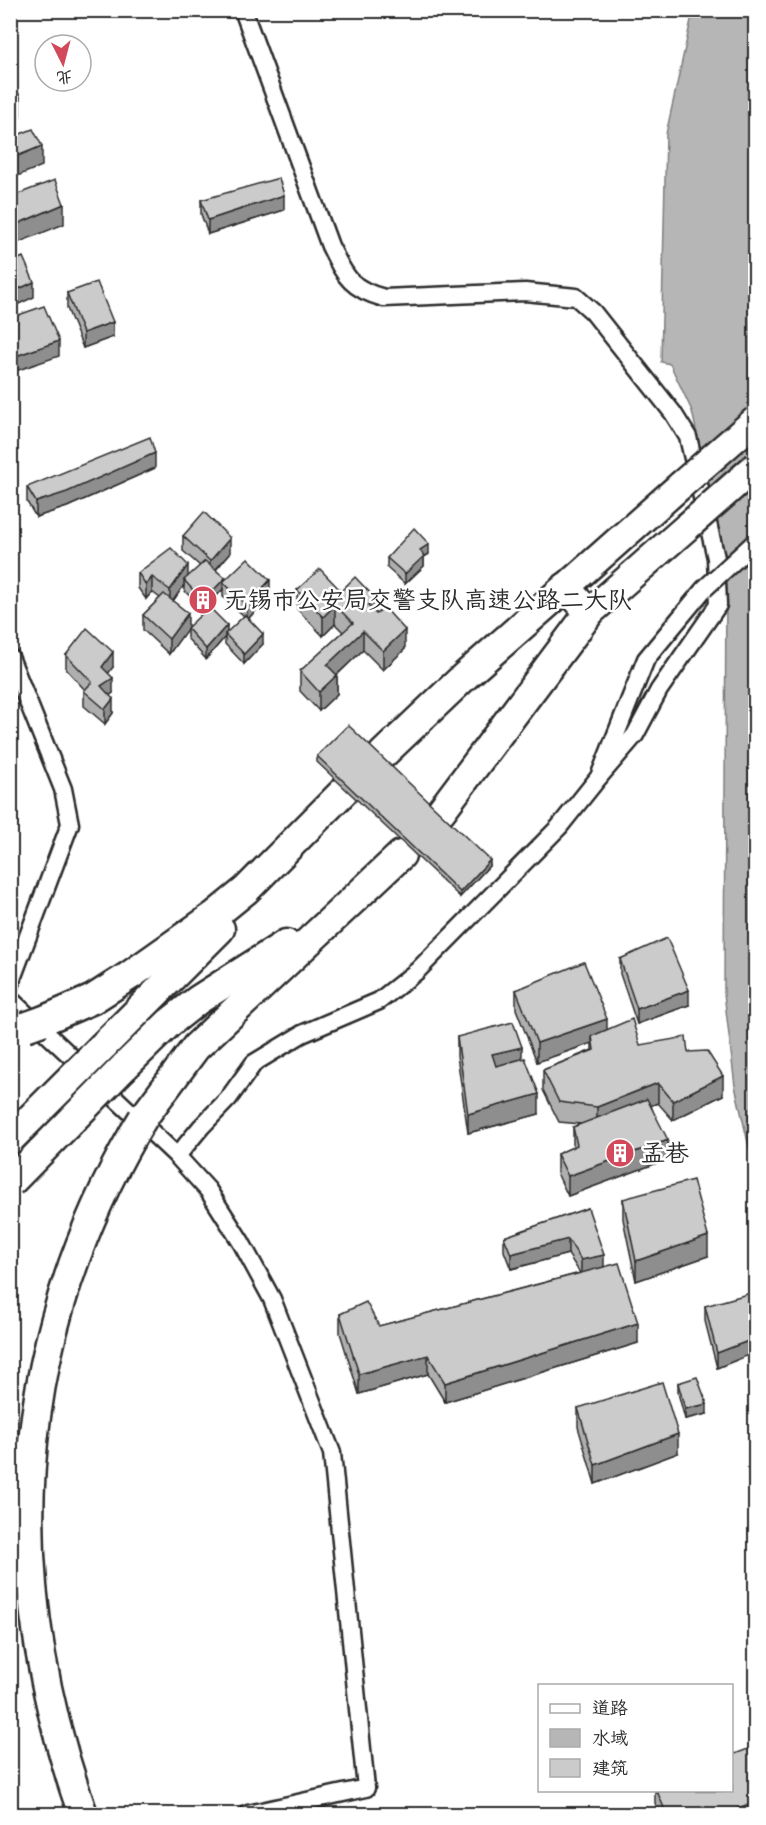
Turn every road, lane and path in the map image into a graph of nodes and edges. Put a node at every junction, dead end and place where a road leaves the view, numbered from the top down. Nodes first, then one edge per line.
1 (243, 10) edge
2 (756, 420) edge
3 (756, 466) edge
4 (756, 541) edge
5 (566, 587) junction
6 (589, 613) junction
7 (10, 657) edge
8 (383, 754) dead end
9 (600, 777) junction
10 (344, 792) dead end
11 (441, 811) edge
12 (401, 855) dead end
13 (246, 890) junction
14 (352, 903) junction
15 (10, 984) edge
16 (10, 999) edge
17 (26, 1027) edge
18 (10, 1139) edge
19 (177, 1156) junction
20 (10, 1182) edge
21 (83, 1815) edge
22 (248, 1815) edge

1 - 9 street
2 - 5 highway, bridge
3 - 6 highway, bridge
4 - 9 street, bridge
5 - 6 highway
5 - 8 highway
6 - 11 highway
7 - 15 street
9 - 19 street
10 - 13 highway
12 - 14 highway
13 - 17 highway
13 - 18 highway, bridge
14 - 20 highway, bridge
14 - 21 highway
16 - 19 street
19 - 22 street

